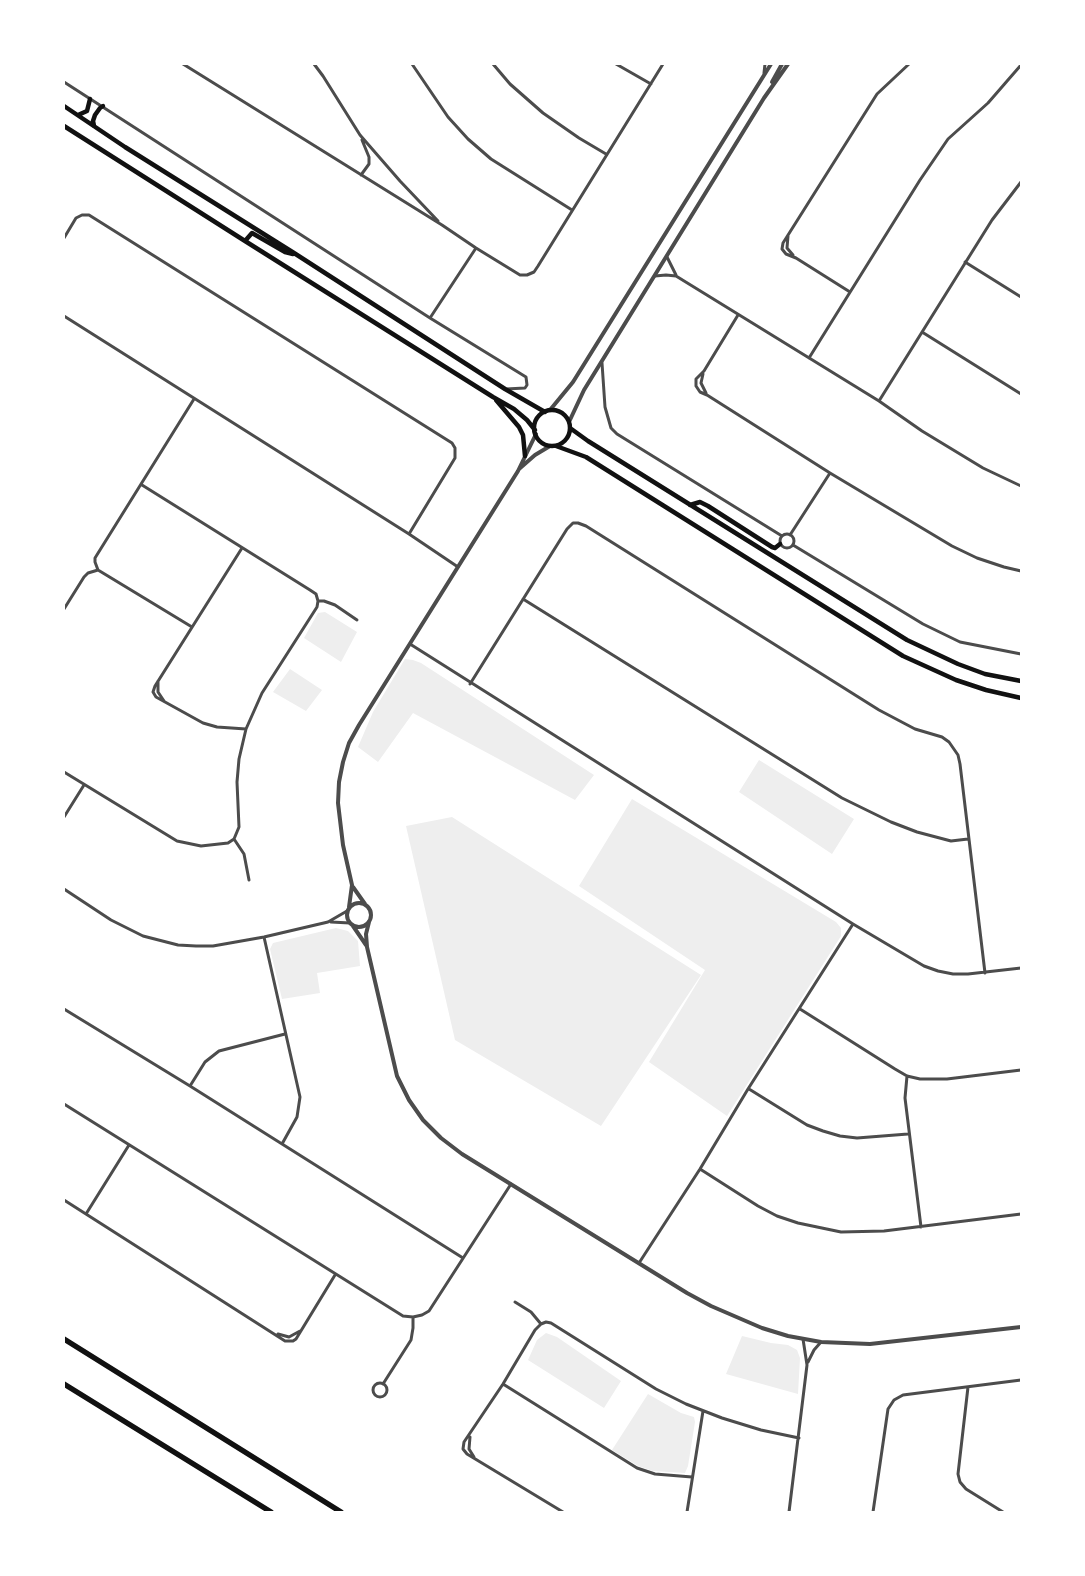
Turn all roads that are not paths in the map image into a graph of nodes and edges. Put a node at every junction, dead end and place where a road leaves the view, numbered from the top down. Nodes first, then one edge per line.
1 (183, 64) edge
2 (314, 64) edge
3 (412, 64) edge
4 (493, 64) edge
5 (616, 64) edge
6 (663, 64) edge
7 (765, 64) edge
8 (771, 64) edge
9 (782, 64) edge
10 (788, 64) edge
11 (909, 64) edge
12 (1021, 65) edge
13 (763, 77) junction
14 (64, 82) edge
15 (651, 84) junction
16 (764, 98) junction
17 (90, 99) junction
18 (64, 106) edge
19 (103, 106) junction
20 (78, 115) junction
21 (64, 126) edge
22 (94, 126) junction
23 (360, 134) junction
24 (606, 154) junction
25 (361, 175) junction
26 (1021, 182) edge
27 (572, 210) junction
28 (442, 224) junction
29 (64, 238) edge
30 (244, 242) junction
31 (476, 248) junction
32 (294, 253) junction
33 (667, 257) junction
34 (965, 262) junction
35 (655, 276) junction
36 (676, 276) junction
37 (850, 292) junction
38 (1021, 297) edge
39 (738, 315) junction
40 (64, 316) edge
41 (430, 318) junction
42 (922, 332) junction
43 (809, 358) junction
44 (602, 363) junction
45 (505, 389) junction
46 (1021, 394) edge
47 (493, 397) junction
48 (194, 399) junction
49 (879, 401) junction
50 (547, 411) junction
51 (569, 422) junction
52 (570, 428) junction
53 (535, 432) junction
54 (550, 446) junction
55 (556, 446) junction
56 (524, 456) junction
57 (518, 471) junction
58 (830, 473) junction
59 (142, 485) junction
60 (1021, 486) edge
61 (690, 505) junction
62 (409, 534) junction
63 (790, 535) junction
64 (782, 536) junction
65 (780, 544) junction
66 (793, 545) junction
67 (242, 548) junction
68 (458, 566) junction
69 (98, 570) junction
70 (1021, 571) edge
71 (523, 599) junction
72 (318, 601) junction
73 (64, 609) edge
74 (357, 620) dead end
75 (192, 627) junction
76 (410, 644) junction
77 (1021, 654) edge
78 (1021, 681) edge
79 (470, 684) junction
80 (1021, 698) edge
81 (246, 729) junction
82 (64, 772) edge
83 (84, 785) junction
84 (64, 817) edge
85 (234, 839) junction
86 (968, 839) junction
87 (250, 880) dead end
88 (352, 885) junction
89 (64, 889) edge
90 (365, 904) junction
91 (348, 909) junction
92 (328, 922) junction
93 (368, 922) junction
94 (351, 924) junction
95 (853, 924) junction
96 (264, 937) junction
97 (367, 947) junction
98 (1021, 968) edge
99 (985, 973) junction
100 (64, 1009) edge
101 (800, 1009) junction
102 (285, 1034) junction
103 (1021, 1070) edge
104 (907, 1076) junction
105 (190, 1086) junction
106 (748, 1089) junction
107 (64, 1104) edge
108 (908, 1134) junction
109 (282, 1144) junction
110 (129, 1145) junction
111 (700, 1169) junction
112 (511, 1183) junction
113 (64, 1200) edge
114 (86, 1214) junction
115 (1021, 1214) edge
116 (921, 1227) junction
117 (463, 1258) junction
118 (639, 1263) junction
119 (335, 1274) junction
120 (515, 1302) dead end
121 (413, 1318) junction
122 (541, 1324) junction
123 (1021, 1327) edge
124 (64, 1339) edge
125 (803, 1339) junction
126 (821, 1342) junction
127 (807, 1365) junction
128 (1021, 1380) edge
129 (64, 1384) edge
130 (383, 1384) junction
131 (503, 1384) junction
132 (968, 1387) junction
133 (64, 1388) edge
134 (72, 1389) junction
135 (703, 1411) junction
136 (799, 1438) junction
137 (692, 1477) junction
138 (271, 1512) edge
139 (341, 1512) edge
140 (563, 1512) edge
141 (687, 1512) edge
142 (789, 1512) edge
143 (873, 1512) edge
144 (1003, 1512) edge

1 - 25 street
2 - 23 street
3 - 27 street
4 - 24 street
5 - 15 street
6 - 15 street
7 - 13 street
8 - 13 street
9 - 16 street
10 - 16 street
11 - 37 street
12 - 37 street
13 - 50 street
14 - 17 street
15 - 24 street
16 - 33 street
17 - 19 street
17 - 20 main road
18 - 20 main road
19 - 22 main road
19 - 41 street
20 - 22 main road
21 - 30 main road
22 - 32 main road
23 - 25 street
23 - 28 street
24 - 27 street
25 - 28 street
26 - 34 street
27 - 31 street
28 - 31 street
29 - 62 street
30 - 32 main road
30 - 47 main road
31 - 41 street
32 - 45 main road
33 - 35 street
33 - 36 street
34 - 38 street
34 - 42 street
35 - 36 street
35 - 44 street
36 - 39 street
37 - 43 street
39 - 43 street
39 - 58 street
40 - 48 street
41 - 45 street
42 - 46 street
42 - 49 street
43 - 49 street
44 - 51 street
44 - 64 street
45 - 50 main road
47 - 53 main road
47 - 56 main road
48 - 59 street
48 - 62 street
49 - 60 street
50 - 51 main road
50 - 53 main road
51 - 52 main road
52 - 55 main road
52 - 61 main road
53 - 54 main road
53 - 56 street
54 - 55 main road
54 - 57 street
55 - 80 main road
56 - 57 street
57 - 68 street
58 - 63 street
58 - 70 street
59 - 67 street
59 - 69 street
61 - 65 main road
61 - 78 main road
62 - 68 street
63 - 64 street
63 - 66 street
64 - 65 street
65 - 66 street
66 - 77 street
67 - 72 street
67 - 75 street
68 - 76 street
69 - 73 street
69 - 75 street
71 - 79 street
71 - 86 street
71 - 86 street
72 - 74 street
72 - 81 street
75 - 81 street
76 - 79 street
76 - 88 street
79 - 95 street
81 - 85 street
82 - 83 street
83 - 84 street
83 - 85 street
85 - 87 street
86 - 99 street
88 - 90 street
88 - 91 street
89 - 96 street
90 - 91 street
90 - 93 street
91 - 92 street
91 - 94 street
92 - 94 street
92 - 96 street
93 - 94 street
93 - 97 street
94 - 97 street
95 - 99 street
95 - 101 street
96 - 102 street
97 - 112 street
98 - 99 street
100 - 105 street
101 - 104 street
101 - 106 street
102 - 105 street
102 - 109 street
103 - 104 street
104 - 108 street
105 - 109 street
106 - 108 street
106 - 111 street
107 - 110 street
108 - 116 street
109 - 117 street
110 - 114 street
110 - 119 street
111 - 116 street
111 - 118 street
112 - 117 street
112 - 118 street
113 - 114 street
114 - 119 street
115 - 116 street
117 - 121 street
118 - 125 street
119 - 121 street
120 - 122 street
121 - 130 street
122 - 131 street
122 - 135 street
123 - 126 street
124 - 139 highway
125 - 126 street
125 - 127 street
126 - 127 street
127 - 136 street
128 - 132 street
129 - 134 highway
130 - 130 street
131 - 137 street
131 - 140 street
132 - 143 street
132 - 144 street
133 - 134 highway
134 - 138 highway
135 - 136 street
135 - 137 street
136 - 142 street
137 - 141 street

